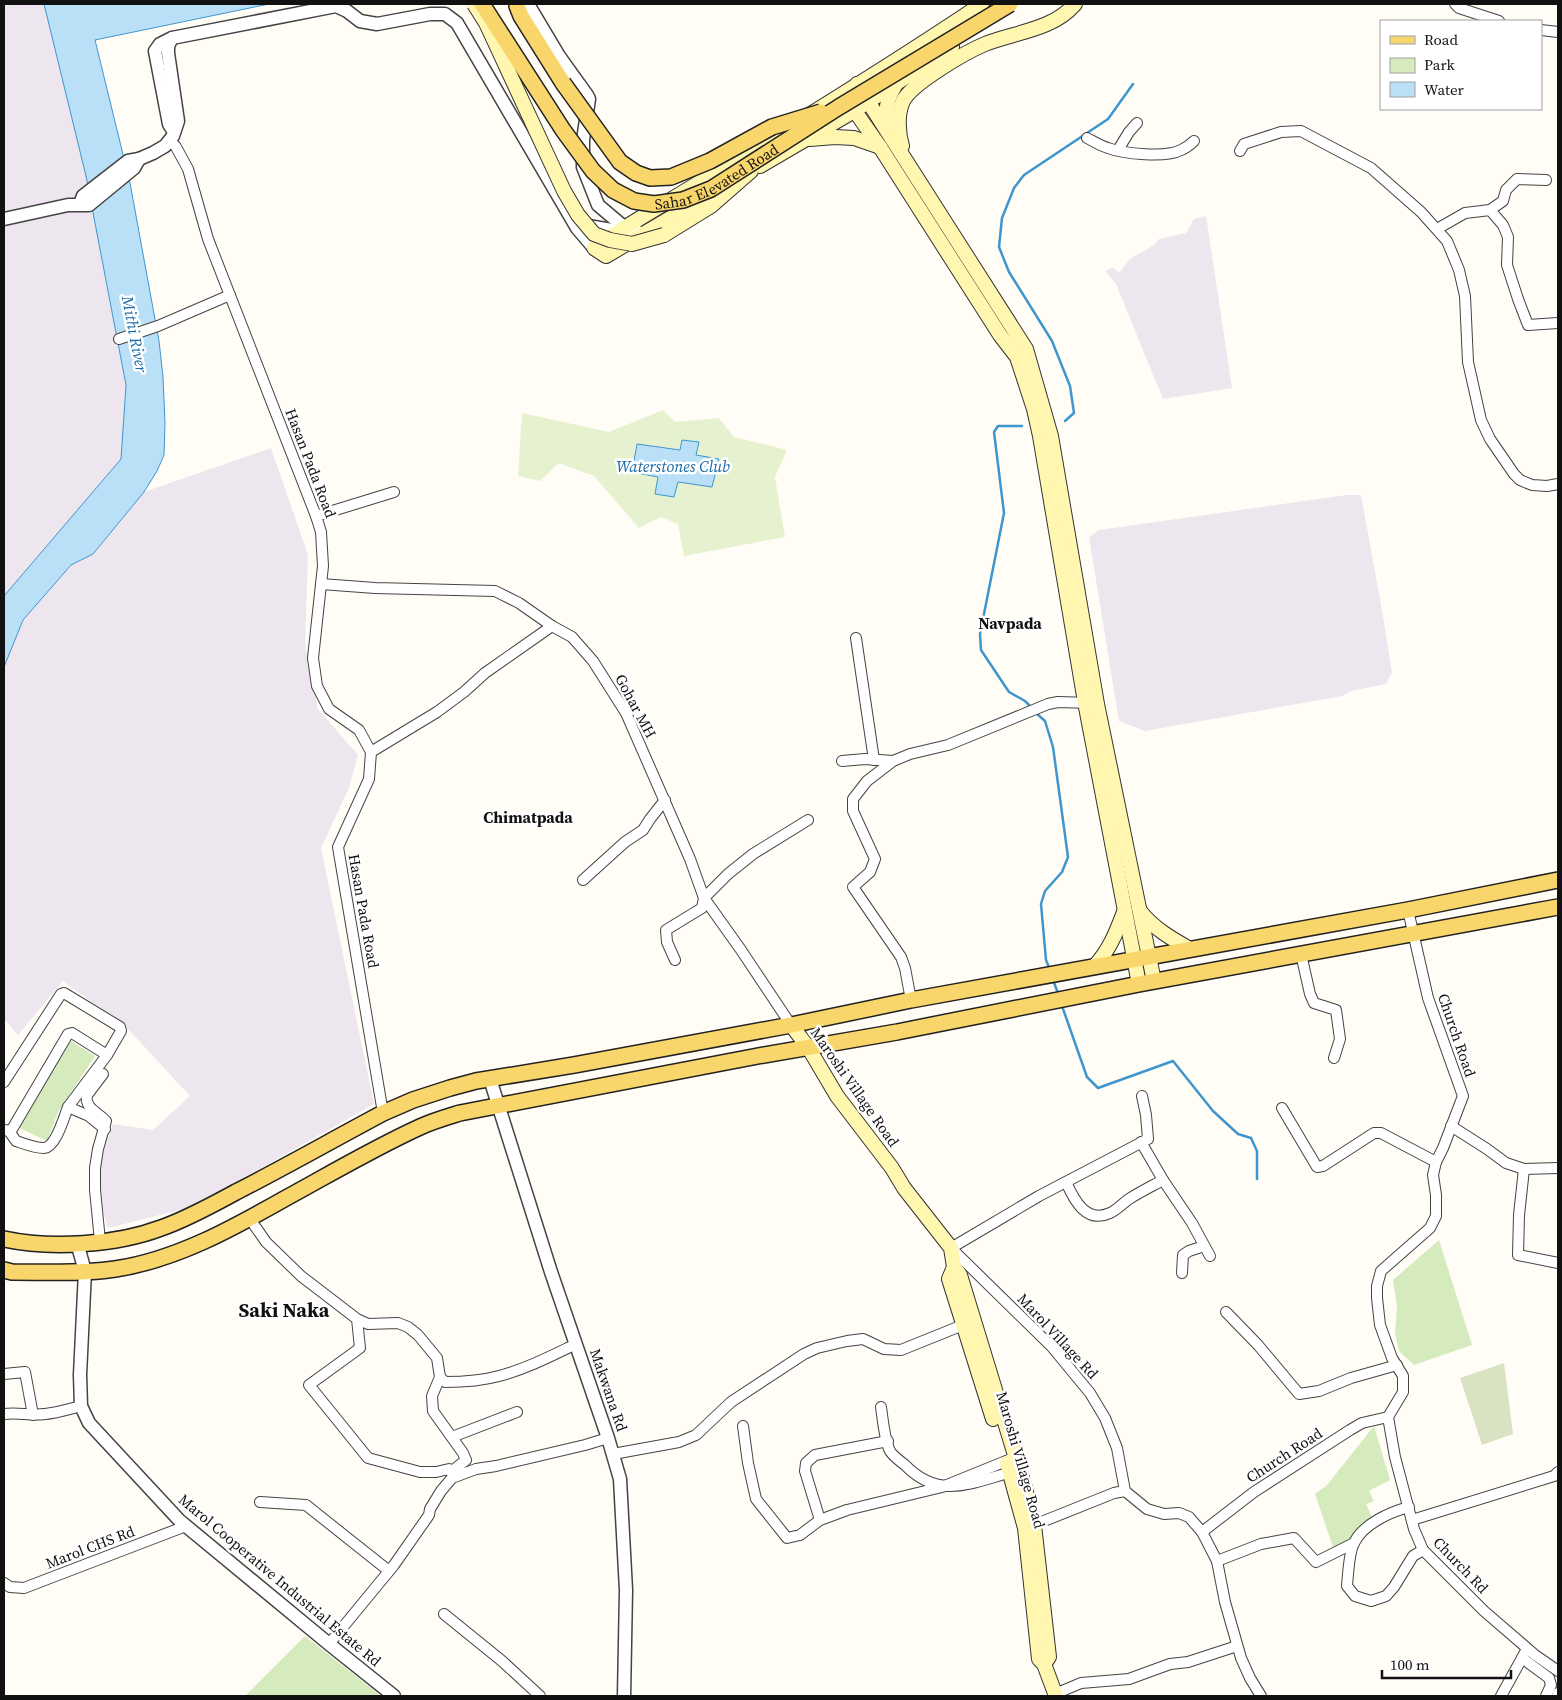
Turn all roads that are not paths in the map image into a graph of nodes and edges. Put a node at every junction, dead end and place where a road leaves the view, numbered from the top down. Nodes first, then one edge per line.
1 (474, 4) edge
2 (482, 4) edge
3 (517, 4) edge
4 (528, 4) edge
5 (982, 4) edge
6 (1010, 4) edge
7 (1019, 4) edge
8 (1075, 4) edge
9 (1455, 4) edge
10 (1496, 20) edge
11 (1542, 30) edge
12 (1558, 32) edge
13 (897, 83) junction
14 (857, 84) junction
15 (868, 101) junction
16 (845, 103) junction
17 (1137, 123) dead end
18 (888, 131) junction
19 (172, 136) junction
20 (1087, 138) dead end
21 (803, 140) junction
22 (1194, 141) dead end
23 (880, 147) junction
24 (1118, 150) junction
25 (1240, 151) dead end
26 (906, 160) junction
27 (751, 171) junction
28 (1546, 180) dead end
29 (1490, 210) junction
30 (4, 219) edge
31 (575, 223) junction
32 (621, 229) junction
33 (1437, 230) junction
34 (643, 234) junction
35 (600, 252) junction
36 (230, 295) junction
37 (1558, 323) edge
38 (119, 340) dead end
39 (1558, 484) edge
40 (394, 492) dead end
41 (316, 516) junction
42 (321, 584) junction
43 (552, 626) junction
44 (856, 638) dead end
45 (1091, 703) junction
46 (371, 752) junction
47 (874, 760) junction
48 (842, 761) dead end
49 (893, 761) junction
50 (665, 800) junction
51 (808, 820) dead end
52 (583, 880) dead end
53 (1558, 880) edge
54 (704, 898) junction
55 (1558, 907) edge
56 (1139, 910) junction
57 (1408, 910) junction
58 (1124, 911) junction
59 (1413, 934) junction
60 (1190, 949) junction
61 (1301, 954) junction
62 (1149, 956) junction
63 (675, 960) dead end
64 (1133, 960) junction
65 (1094, 967) junction
66 (1154, 982) junction
67 (1139, 984) junction
68 (911, 1000) junction
69 (876, 1008) junction
70 (791, 1025) junction
71 (881, 1034) junction
72 (808, 1047) junction
73 (107, 1055) junction
74 (1334, 1058) dead end
75 (103, 1074) dead end
76 (490, 1079) junction
77 (4, 1082) edge
78 (1142, 1096) dead end
79 (498, 1106) junction
80 (68, 1107) junction
81 (1282, 1108) dead end
82 (383, 1113) junction
83 (1451, 1126) junction
84 (104, 1129) junction
85 (6, 1130) edge
86 (1142, 1142) junction
87 (1436, 1162) junction
88 (1558, 1168) edge
89 (1524, 1169) junction
90 (1163, 1180) junction
91 (1066, 1182) junction
92 (250, 1218) junction
93 (4, 1239) edge
94 (100, 1241) junction
95 (77, 1243) junction
96 (1204, 1246) junction
97 (951, 1248) junction
98 (1210, 1256) dead end
99 (1558, 1262) edge
100 (4, 1270) edge
101 (85, 1271) junction
102 (1182, 1273) dead end
103 (1226, 1312) dead end
104 (357, 1319) junction
105 (968, 1322) junction
106 (576, 1344) junction
107 (1397, 1365) junction
108 (4, 1374) edge
109 (440, 1377) junction
110 (81, 1406) junction
111 (881, 1407) dead end
112 (517, 1412) dead end
113 (4, 1414) edge
114 (33, 1415) junction
115 (1388, 1417) junction
116 (743, 1426) dead end
117 (452, 1437) junction
118 (608, 1438) junction
119 (888, 1441) junction
120 (613, 1454) junction
121 (1013, 1465) junction
122 (1558, 1472) edge
123 (942, 1487) junction
124 (1125, 1491) junction
125 (260, 1502) dead end
126 (1409, 1507) junction
127 (820, 1520) junction
128 (1412, 1520) junction
129 (1034, 1525) junction
130 (186, 1526) junction
131 (1202, 1532) junction
132 (1354, 1543) junction
133 (1423, 1550) junction
134 (1217, 1561) junction
135 (389, 1570) junction
136 (4, 1583) edge
137 (444, 1614) dead end
138 (329, 1644) junction
139 (1237, 1646) junction
140 (1525, 1654) junction
141 (1044, 1664) junction
142 (1558, 1672) edge
143 (1056, 1695) edge
144 (394, 1696) edge
145 (540, 1696) edge
146 (624, 1696) edge
147 (1261, 1696) edge
148 (1501, 1696) edge
149 (1546, 1696) edge

1 - 27 main road, bridge
2 - 16 main road, Sahar Elevated Road, bridge
3 - 16 main road, bridge
4 - 32 street
5 - 14 main road
6 - 16 main road, Sahar Elevated Road, bridge
7 - 13 main road
8 - 26 main road
9 - 10 street
11 - 12 street
13 - 15 main road
13 - 18 main road
14 - 15 main road
14 - 16 main road
15 - 16 main road
15 - 18 main road
16 - 21 main road
16 - 23 main road
16 - 32 main road
17 - 24 street
18 - 26 main road
19 - 30 street
19 - 31 street
19 - 36 street, Hasan Pada Road
20 - 24 street
21 - 23 main road
21 - 27 main road
22 - 24 street
23 - 45 main road
25 - 33 street
26 - 45 main road
27 - 34 main road
28 - 29 street
29 - 33 street
29 - 37 street
31 - 32 street
31 - 35 street
32 - 34 street
32 - 35 main road
33 - 39 street
34 - 35 main road
36 - 38 street
36 - 41 street, Hasan Pada Road
40 - 41 street
41 - 42 street, Hasan Pada Road
42 - 43 street, Gohar MH
42 - 46 street, Hasan Pada Road
43 - 46 street
43 - 50 street, Gohar MH
44 - 47 street
45 - 49 street
45 - 56 main road
45 - 58 main road
46 - 82 street, Hasan Pada Road
47 - 48 street
47 - 49 street
49 - 68 street
50 - 52 street
50 - 54 street, Gohar MH
51 - 54 street
53 - 57 main road
54 - 63 street
54 - 70 street, Gohar MH
55 - 59 main road
56 - 60 main road
56 - 62 main road
57 - 59 street, Church Road
57 - 60 main road
58 - 64 main road
58 - 65 main road
59 - 61 main road
59 - 83 street, Church Road
60 - 62 main road
61 - 66 main road
61 - 74 street
62 - 64 main road
62 - 66 main road
64 - 65 main road
64 - 67 main road
65 - 68 main road
66 - 67 main road
67 - 71 main road
68 - 69 main road
69 - 70 main road
69 - 71 main road
70 - 72 main road, Maroshi Village Road
70 - 76 main road
71 - 72 main road
72 - 79 main road
72 - 97 main road, Maroshi Village Road
73 - 77 street
73 - 80 street
73 - 85 street
75 - 84 street
76 - 79 street, Makwana Rd
76 - 82 main road
78 - 86 street
79 - 92 main road
79 - 106 street, Makwana Rd
80 - 84 street
80 - 85 street
81 - 87 street
82 - 94 main road
83 - 87 street, Church Road
83 - 89 street
84 - 94 street
86 - 90 street
86 - 91 street
87 - 107 street, Church Road
88 - 89 street
89 - 99 street
90 - 91 street
90 - 96 street
91 - 97 street
92 - 101 main road
92 - 104 street
93 - 95 main road
94 - 95 main road
95 - 101 street, Marol Cooperative Industrial Estate Rd
96 - 98 street
96 - 102 street
97 - 105 main road, Maroshi Village Road
97 - 124 street, Marol Village Rd
100 - 101 main road
101 - 110 street, Marol Cooperative Industrial Estate Rd
103 - 107 street
104 - 109 street
104 - 117 street
105 - 120 street
105 - 121 main road, Maroshi Village Road
106 - 109 street
106 - 118 street, Makwana Rd
107 - 115 street, Church Road
108 - 114 street
109 - 117 street
110 - 114 street
110 - 130 street, Marol Cooperative Industrial Estate Rd
111 - 119 street
112 - 117 street
113 - 114 street
115 - 126 street, Church Rd
115 - 131 street, Church Road
116 - 127 street
118 - 120 street, Makwana Rd
118 - 135 street
119 - 123 street
119 - 127 street
120 - 146 street, Makwana Rd
121 - 123 street
121 - 129 main road, Maroshi Village Road
121 - 141 main road, Maroshi Village Road
122 - 128 street
123 - 127 street
124 - 129 street
124 - 131 street
125 - 135 street
126 - 128 street, Church Rd
126 - 132 street
128 - 133 street, Church Rd
129 - 141 main road, Maroshi Village Road
130 - 136 street, Marol CHS Rd
130 - 138 street, Marol Cooperative Industrial Estate Rd
131 - 134 street
132 - 133 street
132 - 134 street
133 - 140 street, Church Rd
134 - 139 street
135 - 138 street
137 - 145 street
138 - 144 street, Marol Cooperative Industrial Estate Rd
139 - 143 street
139 - 147 street
140 - 142 street, Church Rd
140 - 148 street
140 - 149 street
141 - 143 main road, Maroshi Village Road

